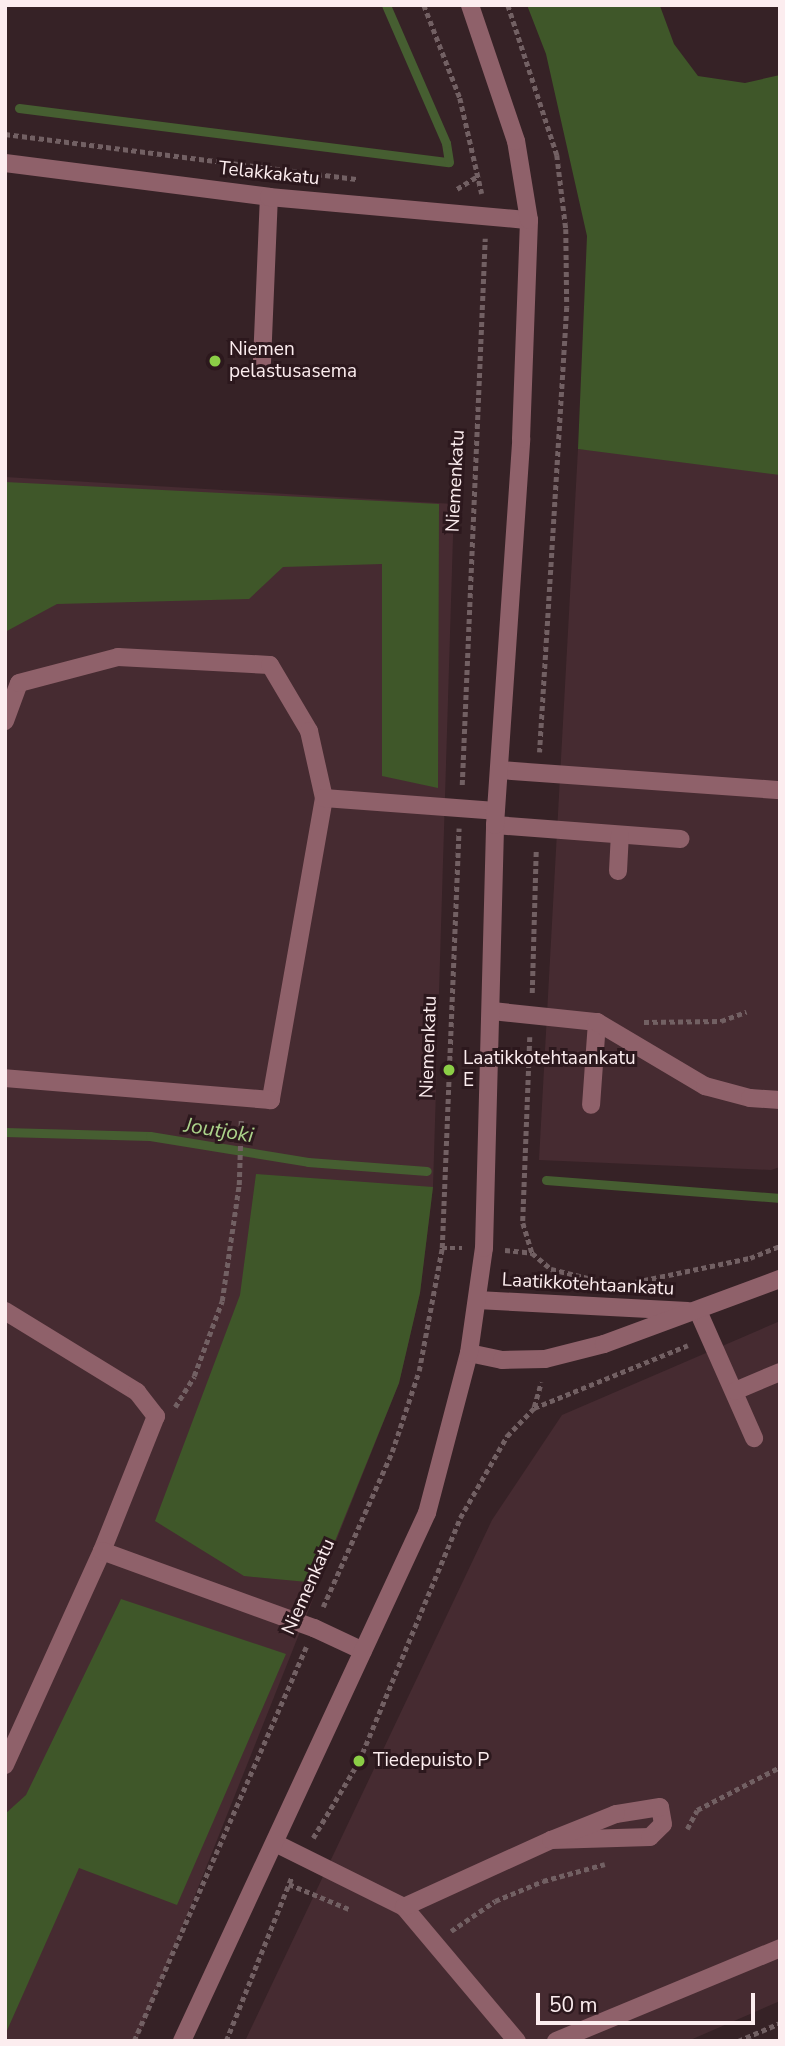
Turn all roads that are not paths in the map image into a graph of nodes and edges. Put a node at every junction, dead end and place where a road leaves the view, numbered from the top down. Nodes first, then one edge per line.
1 (470, 5) edge
2 (5, 163) edge
3 (269, 197) junction
4 (529, 220) junction
5 (262, 362) dead end
6 (5, 721) edge
7 (499, 770) junction
8 (780, 790) edge
9 (324, 798) junction
10 (495, 818) junction
11 (620, 835) junction
12 (680, 839) dead end
13 (618, 871) dead end
14 (492, 1011) junction
15 (597, 1022) junction
16 (5, 1078) edge
17 (780, 1100) edge
18 (591, 1105) dead end
19 (780, 1279) edge
20 (477, 1300) junction
21 (5, 1311) edge
22 (698, 1311) junction
23 (469, 1353) junction
24 (780, 1372) edge
25 (735, 1391) junction
26 (754, 1438) dead end
27 (102, 1551) junction
28 (363, 1651) junction
29 (5, 1765) edge
30 (551, 1840) junction
31 (275, 1843) junction
32 (404, 1906) junction
33 (780, 1948) edge
34 (182, 2041) edge
35 (517, 2041) edge
36 (556, 2041) edge

1 - 4 street
2 - 3 street, Telakkakatu
3 - 4 street, Telakkakatu
3 - 5 street
4 - 7 street
6 - 9 street
7 - 8 street
7 - 10 street
9 - 10 street
9 - 16 street
10 - 11 street
10 - 14 street
11 - 12 street
11 - 13 street
14 - 15 street
14 - 20 street
15 - 17 street
15 - 18 street
19 - 22 street, Laatikkotehtaankatu
20 - 22 street, Laatikkotehtaankatu
20 - 23 street
21 - 27 street
22 - 23 street, Laatikkotehtaankatu
22 - 25 street
23 - 28 street
24 - 25 street
25 - 26 street
27 - 28 street
27 - 29 street
28 - 31 street
30 - 30 street
30 - 32 street
31 - 32 street
31 - 34 street
32 - 35 street
33 - 36 street

